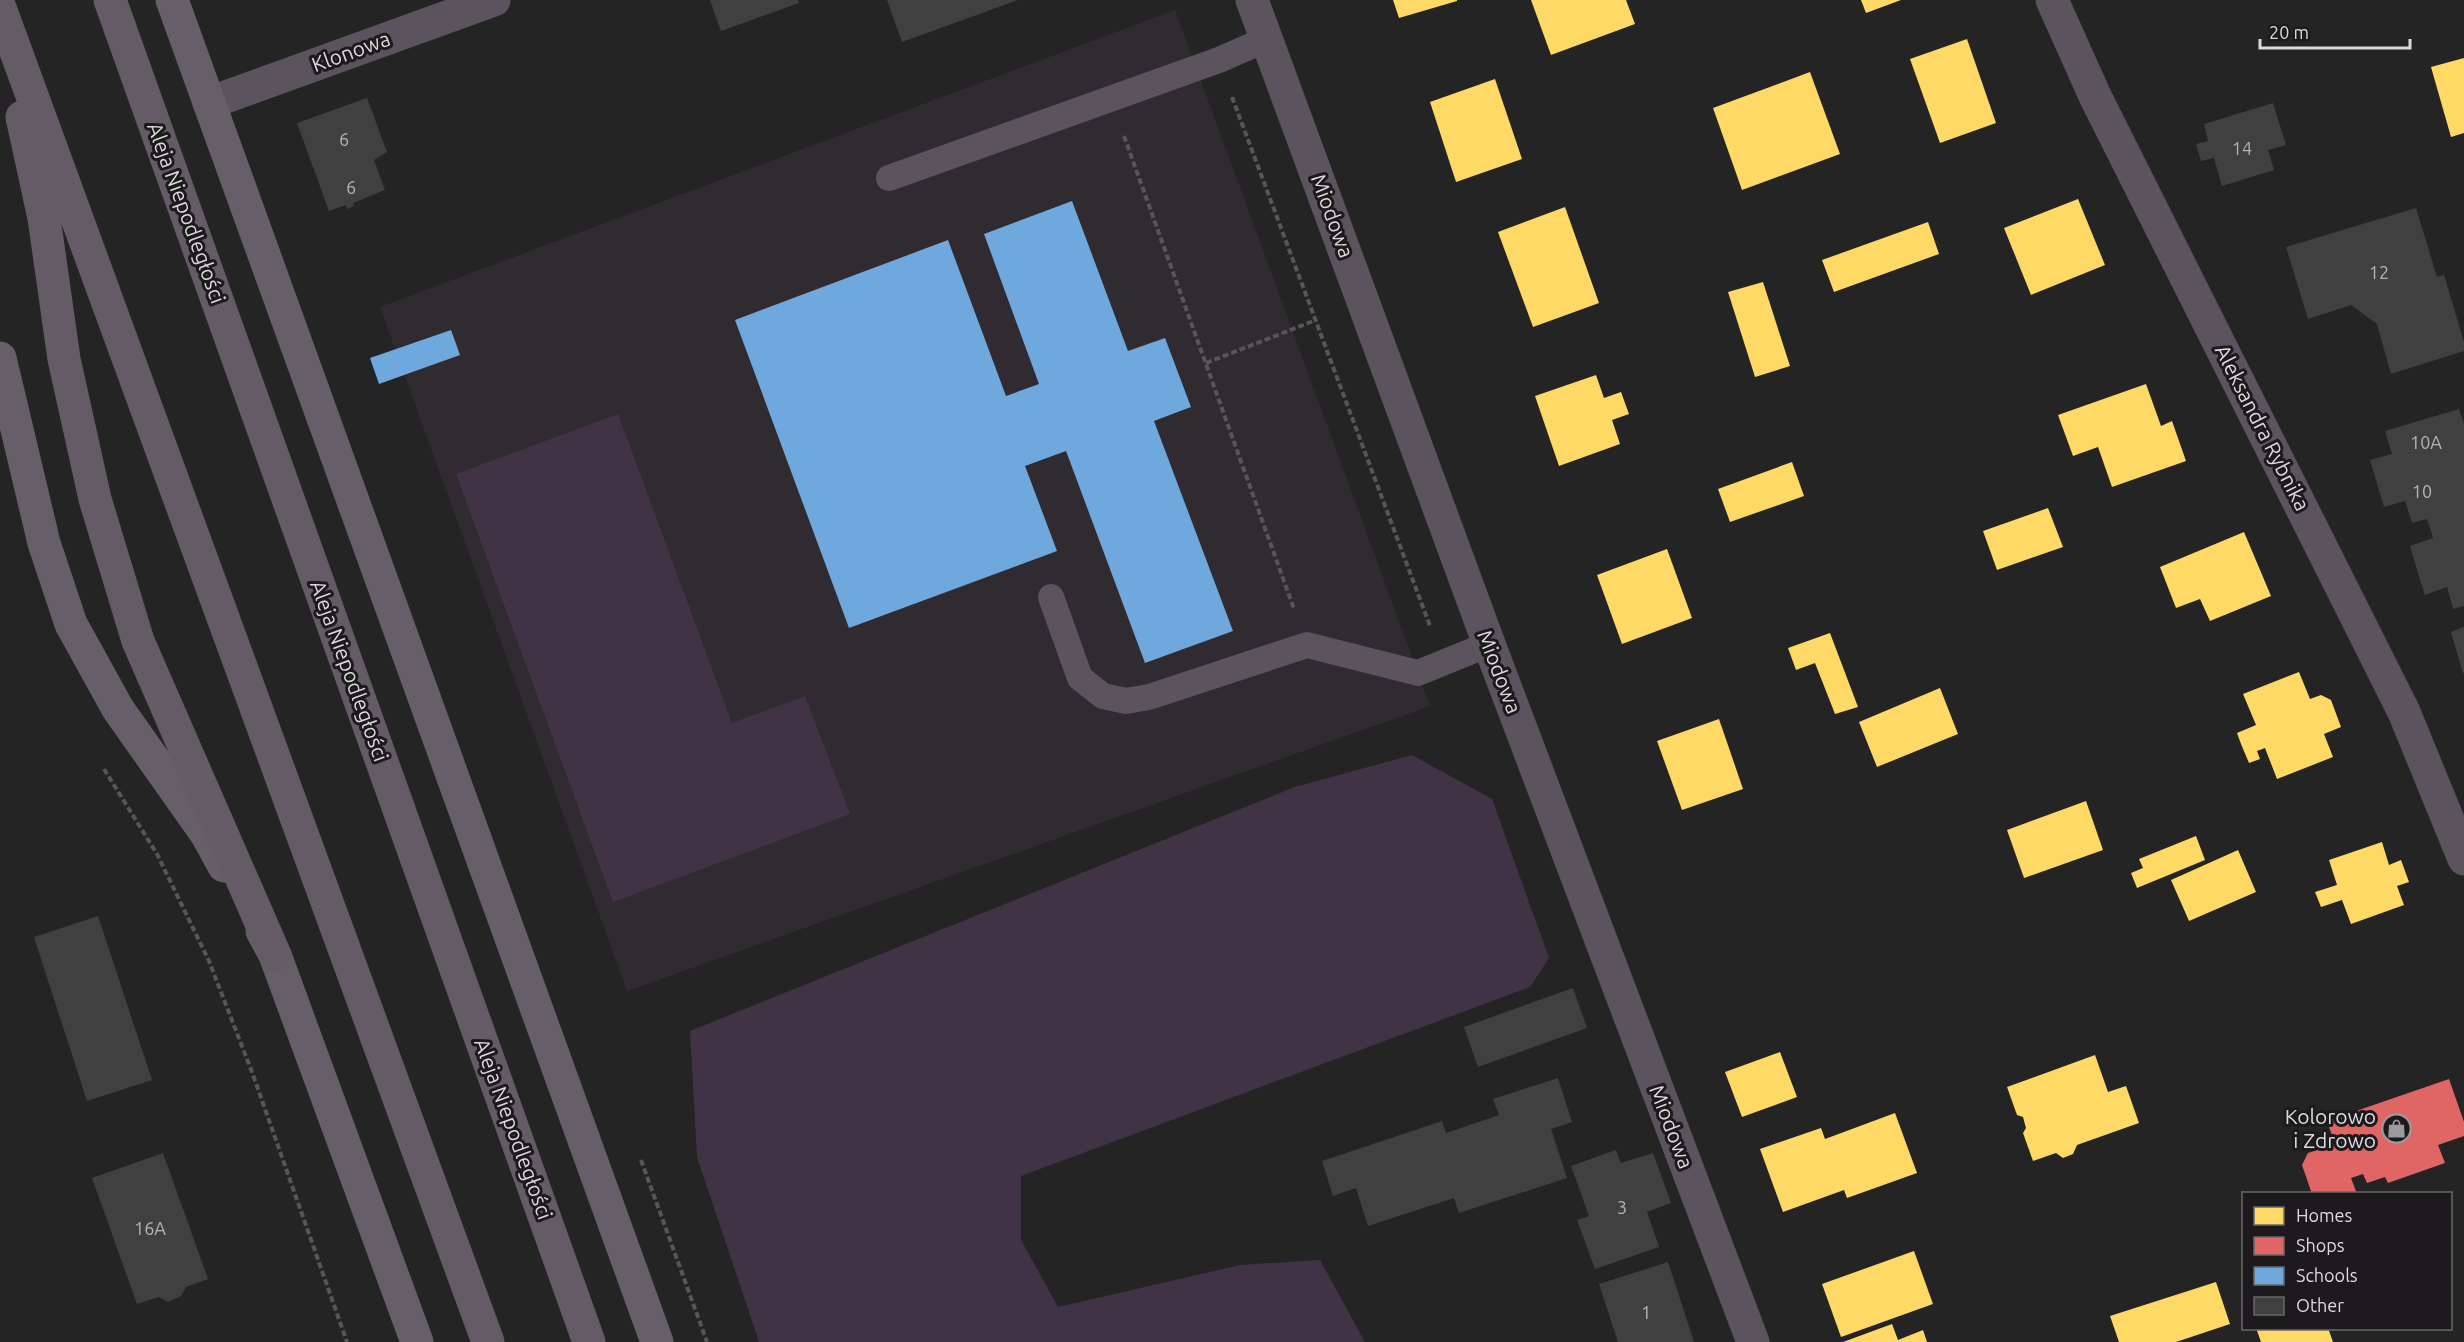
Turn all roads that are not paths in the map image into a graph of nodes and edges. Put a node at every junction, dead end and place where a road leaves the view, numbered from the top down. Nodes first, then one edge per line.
1 (110, 0) edge
2 (172, 0) edge
3 (494, 0) edge
4 (1252, 0) edge
5 (2052, 0) edge
6 (0, 8) edge
7 (0, 19) edge
8 (1267, 39) junction
9 (208, 103) junction
10 (889, 178) dead end
11 (0, 358) edge
12 (1051, 597) dead end
13 (1489, 644) junction
14 (2464, 859) edge
15 (275, 955) junction
16 (417, 1342) edge
17 (488, 1342) edge
18 (590, 1342) edge
19 (657, 1342) edge
20 (1753, 1342) edge

1 - 18 main road, Aleja Niepodległości
2 - 9 main road
3 - 9 street, Klonowa
4 - 8 street, Miodowa
5 - 14 street, Aleksandra Rybnika
6 - 17 main road
7 - 15 main road
8 - 10 lane
8 - 13 street, Miodowa
9 - 19 main road
11 - 15 main road
12 - 13 lane
13 - 20 street, Miodowa
15 - 16 main road

